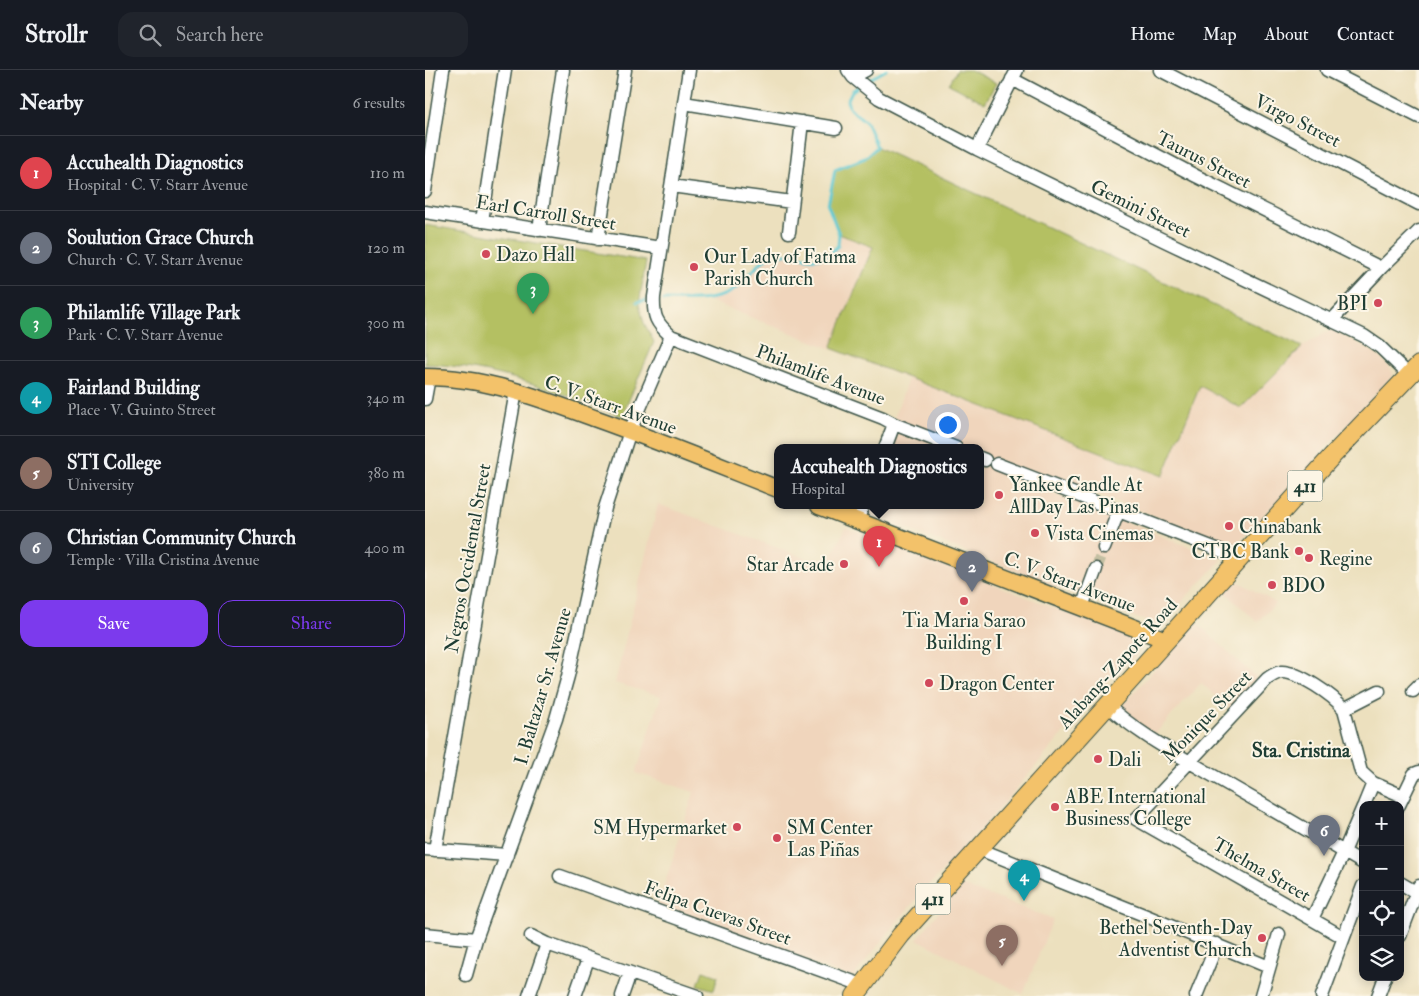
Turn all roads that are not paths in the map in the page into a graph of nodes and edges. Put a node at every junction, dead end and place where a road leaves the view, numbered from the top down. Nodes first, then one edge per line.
1 (443, 70) edge
2 (505, 70) edge
3 (563, 70) edge
4 (625, 70) edge
5 (689, 70) edge
6 (866, 70) edge
7 (1160, 70) edge
8 (1327, 70) edge
9 (1015, 75) edge
10 (857, 80) edge
11 (684, 103) junction
12 (1419, 117) edge
13 (802, 122) junction
14 (836, 128) dead end
15 (977, 149) junction
16 (671, 186) junction
17 (425, 191) edge
18 (792, 202) junction
19 (1419, 204) edge
20 (425, 212) edge
21 (482, 221) junction
22 (539, 230) junction
23 (1419, 231) edge
24 (789, 232) dead end
25 (598, 239) junction
26 (661, 248) junction
27 (1381, 268) junction
28 (1332, 320) junction
29 (671, 336) junction
30 (1414, 370) edge
31 (427, 377) edge
32 (516, 391) junction
33 (425, 399) edge
34 (894, 424) junction
35 (630, 431) junction
36 (886, 444) edge
37 (946, 444) edge
38 (987, 460) edge
39 (774, 487) edge
40 (837, 509) edge
41 (1119, 510) junction
42 (860, 513) edge
43 (1104, 548) tunnel mouth
44 (1240, 558) junction
45 (1096, 569) tunnel mouth
46 (1082, 608) junction
47 (1166, 640) junction
48 (1379, 691) dead end
49 (1108, 706) junction
50 (1344, 709) junction
51 (1189, 761) junction
52 (1417, 773) edge
53 (1373, 783) junction
54 (1401, 800) edge
55 (1365, 801) edge
56 (1359, 816) edge
57 (1136, 818) joint
58 (979, 849) junction
59 (430, 850) edge
60 (1344, 852) junction
61 (507, 855) junction
62 (1359, 861) edge
63 (560, 876) dead end
64 (1404, 885) edge
65 (1418, 890) edge
66 (1361, 891) edge
67 (1312, 919) junction
68 (1404, 926) edge
69 (425, 934) edge
70 (1279, 934) dead end
71 (531, 936) dead end
72 (1343, 937) junction
73 (476, 939) junction
74 (547, 944) junction
75 (1217, 944) junction
76 (589, 959) junction
77 (1269, 967) junction
78 (630, 973) junction
79 (466, 975) dead end
80 (1384, 981) edge
81 (858, 990) edge
82 (670, 991) edge
83 (529, 996) edge
84 (575, 996) edge
85 (622, 996) edge
86 (697, 996) edge
87 (1196, 996) edge
88 (1261, 996) edge
89 (1322, 996) edge
90 (1378, 996) edge

1 - 17 street
2 - 21 street
3 - 22 street
4 - 25 street
5 - 11 street
6 - 10 street
7 - 19 street, Virgo Street
8 - 12 street
9 - 15 street
9 - 27 street, Taurus Street
10 - 15 street, Gemini Street
11 - 13 street
11 - 16 street
13 - 14 street
13 - 18 street
15 - 28 street, Gemini Street
16 - 18 street
16 - 26 street
18 - 24 street
20 - 21 street, Earl Carroll Street
21 - 22 street, Earl Carroll Street
22 - 25 street, Earl Carroll Street
23 - 27 street
25 - 26 street, Earl Carroll Street
26 - 29 street
27 - 28 street
28 - 30 street, Gemini Street
29 - 34 street, Philamlife Avenue
29 - 35 street, I. Baltazar Sr. Avenue
30 - 44 highway, Alabang-Zapote Road / 411
31 - 32 main road, C. V. Starr Avenue
31 - 33 street
32 - 35 main road, C. V. Starr Avenue
32 - 59 street, Negros Occidental Street
34 - 36 street
34 - 37 street, Philamlife Avenue
35 - 39 main road, C. V. Starr Avenue
35 - 61 street, I. Baltazar Sr. Avenue
38 - 41 street
40 - 42 main road, C. V. Starr Avenue
41 - 43 street
41 - 44 street
42 - 46 main road, C. V. Starr Avenue
44 - 47 highway, Alabang-Zapote Road / 411
45 - 46 street
46 - 47 main road, C. V. Starr Avenue
47 - 49 highway, Alabang-Zapote Road / 411
48 - 50 street
49 - 51 street
49 - 58 highway, Alabang-Zapote Road / 411
50 - 51 street, Monique Street
50 - 53 street
51 - 57 street, Monique Street
51 - 60 street
52 - 54 street
53 - 54 street
53 - 55 street
56 - 60 street
57 - 67 street, Thelma Street
58 - 75 street
58 - 81 highway, Alabang-Zapote Road / 411
59 - 61 street
60 - 62 street
60 - 67 street
61 - 73 street, I. Baltazar Sr. Avenue
63 - 81 street, Felipa Cuevas Street
64 - 65 street
65 - 68 street
66 - 72 street
67 - 72 street, Thelma Street
69 - 73 street
70 - 77 street
71 - 74 street
72 - 89 street
73 - 79 street, I. Baltazar Sr. Avenue
74 - 76 street
74 - 83 street
75 - 77 street
75 - 87 street
76 - 78 street
76 - 84 street
77 - 88 street
78 - 82 street
78 - 85 street
80 - 90 street
82 - 86 street

